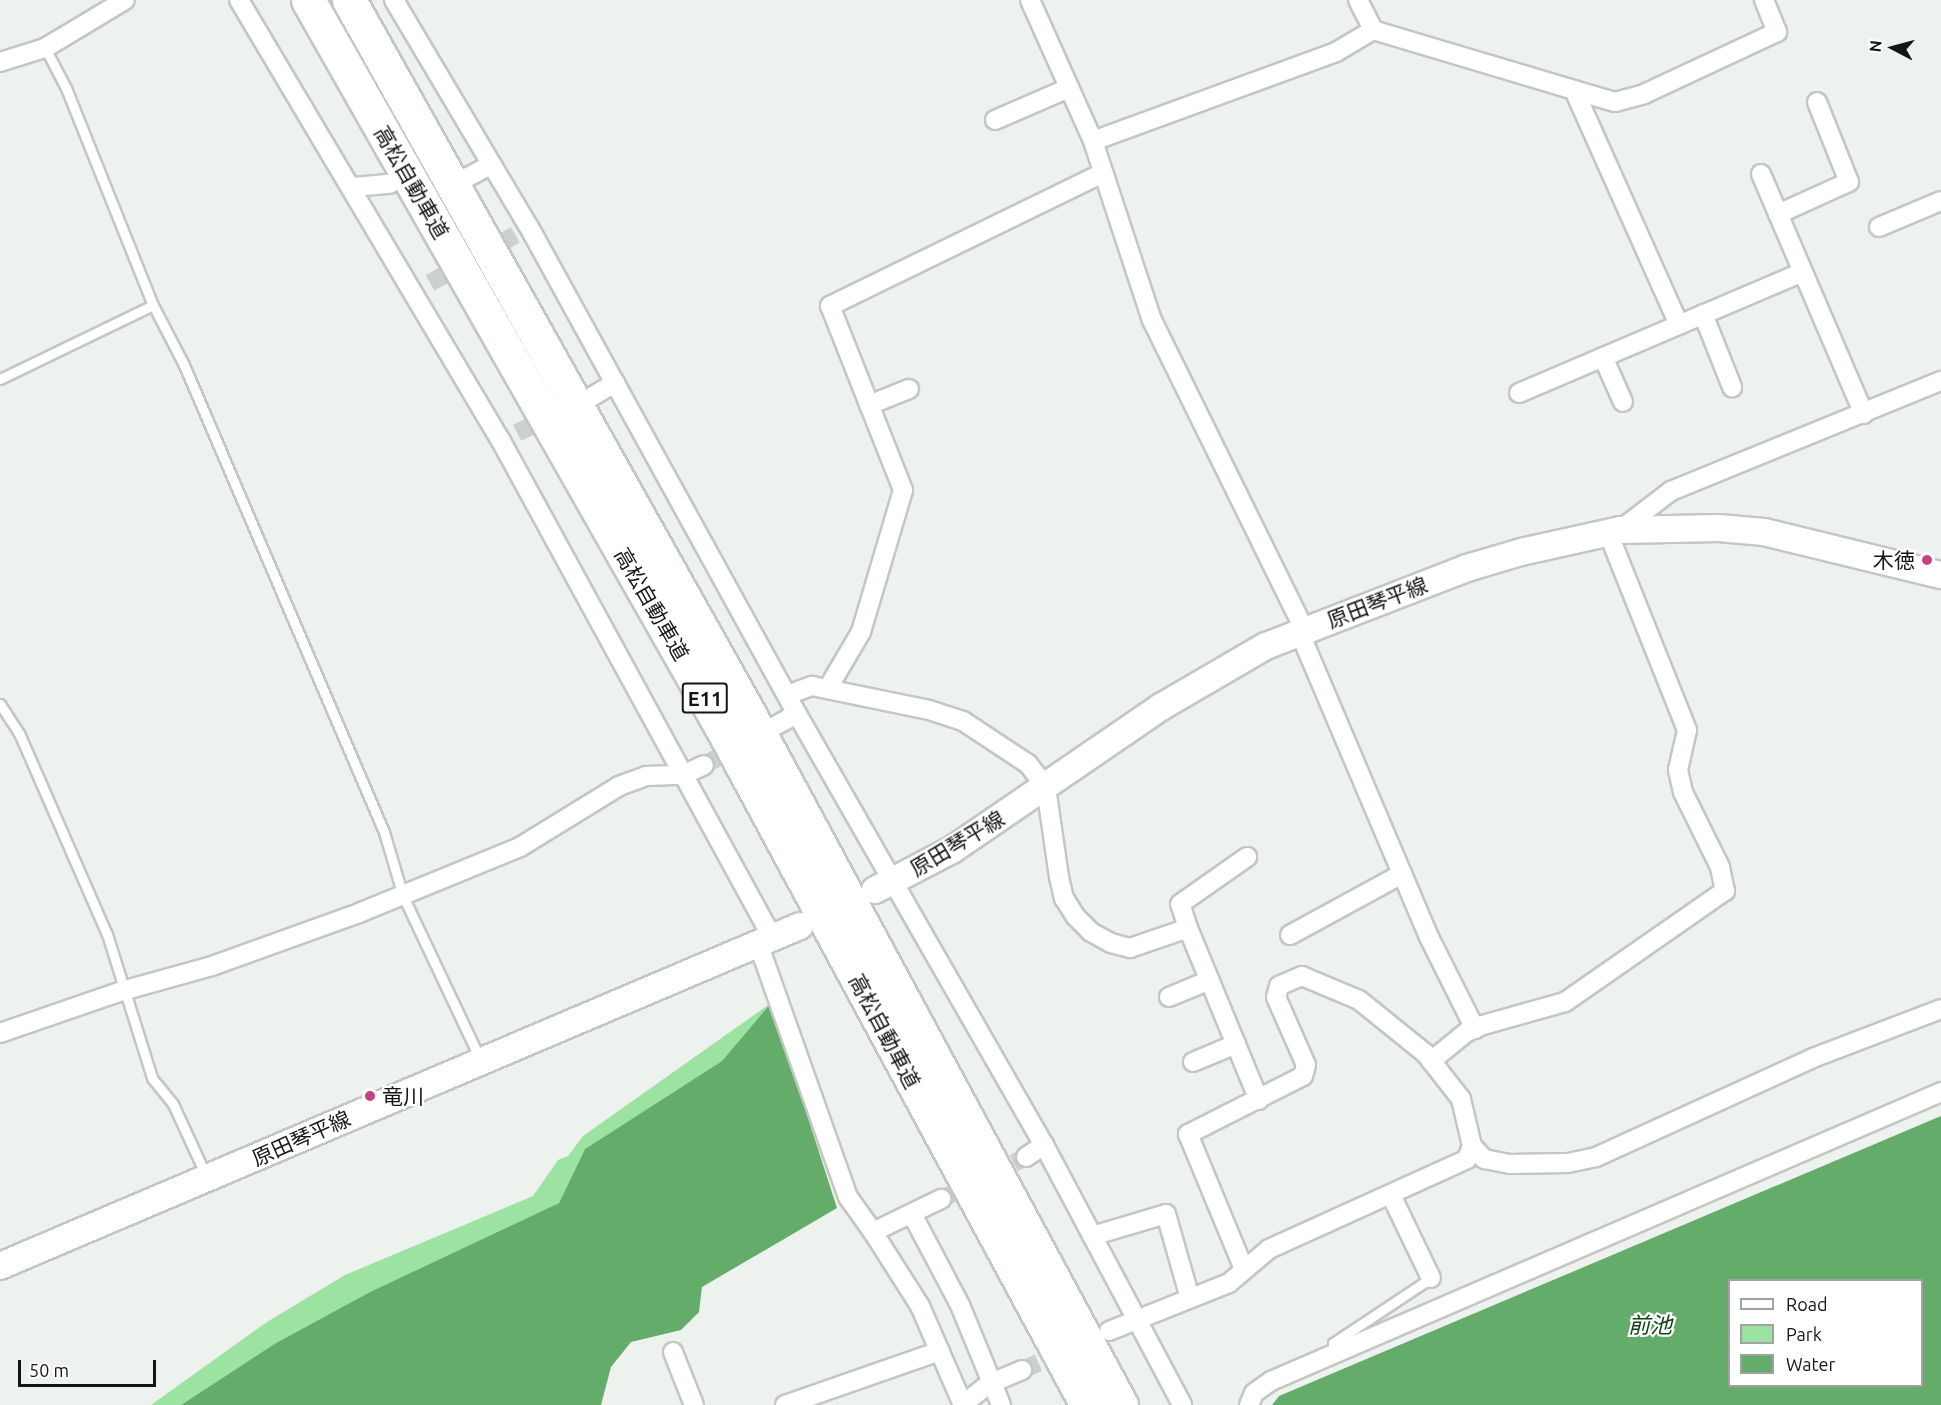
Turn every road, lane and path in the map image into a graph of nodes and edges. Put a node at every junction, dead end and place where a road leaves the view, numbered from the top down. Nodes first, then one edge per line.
1 (125, 0) edge
2 (239, 0) edge
3 (308, 0) edge
4 (349, 0) edge
5 (394, 0) edge
6 (1030, 0) edge
7 (1358, 0) edge
8 (1764, 0) edge
9 (1373, 30) junction
10 (45, 48) junction
11 (0, 63) edge
12 (1069, 88) junction
13 (1574, 90) junction
14 (1817, 102) dead end
15 (995, 120) dead end
16 (1093, 141) junction
17 (490, 165) junction
18 (1102, 173) junction
19 (1761, 174) dead end
20 (466, 178) dead end
21 (390, 184) dead end
22 (352, 188) junction
23 (1941, 201) edge
24 (1778, 214) junction
25 (1879, 227) dead end
26 (1802, 272) junction
27 (153, 305) junction
28 (1703, 314) junction
29 (1679, 325) junction
30 (1603, 357) junction
31 (0, 379) edge
32 (1941, 381) edge
33 (615, 383) junction
34 (1732, 387) dead end
35 (909, 389) dead end
36 (1519, 393) dead end
37 (593, 396) dead end
38 (1623, 402) dead end
39 (869, 405) junction
40 (1864, 414) junction
41 (1614, 531) junction
42 (1941, 575) edge
43 (1302, 630) junction
44 (828, 688) junction
45 (787, 695) junction
46 (0, 704) edge
47 (797, 714) junction
48 (775, 726) dead end
49 (704, 765) tunnel mouth
50 (683, 776) junction
51 (1046, 787) junction
52 (1247, 857) dead end
53 (1402, 874) junction
54 (885, 885) junction
55 (403, 896) junction
56 (801, 926) dead end
57 (1188, 928) junction
58 (1290, 935) dead end
59 (765, 940) junction
60 (1210, 980) junction
61 (122, 991) junction
62 (1169, 997) dead end
63 (1941, 1009) edge
64 (1475, 1029) junction
65 (0, 1033) edge
66 (1236, 1044) junction
67 (1431, 1061) junction
68 (481, 1062) junction
69 (1193, 1062) dead end
70 (1941, 1092) edge
71 (1259, 1100) junction
72 (1044, 1145) junction
73 (1472, 1146) junction
74 (1026, 1157) tunnel mouth
75 (207, 1179) junction
76 (1391, 1195) junction
77 (941, 1199) tunnel mouth
78 (912, 1214) junction
79 (873, 1232) junction
80 (1092, 1236) junction
81 (0, 1266) edge
82 (1244, 1269) junction
83 (1431, 1278) joint
84 (1190, 1298) junction
85 (1136, 1319) junction
86 (1110, 1331) dead end
87 (940, 1351) junction
88 (673, 1352) dead end
89 (1334, 1354) junction
90 (1022, 1370) tunnel mouth
91 (989, 1384) junction
92 (694, 1405) edge
93 (785, 1405) edge
94 (963, 1405) edge
95 (1001, 1405) edge
96 (1087, 1405) edge
97 (1121, 1405) edge
98 (1182, 1405) edge
99 (1249, 1405) edge

1 - 10 street
2 - 22 street
3 - 96 highway, 高松自動車道 / E11
4 - 97 highway, 高松自動車道 / E11
5 - 17 street
6 - 12 street
7 - 9 street
8 - 13 street
9 - 13 street
9 - 16 street
10 - 11 street
10 - 27 lane
12 - 15 street
12 - 16 street
13 - 29 street
14 - 24 street
16 - 18 street
17 - 20 street
17 - 33 street
18 - 39 street
18 - 43 street
19 - 24 street
21 - 22 street
22 - 50 street
23 - 25 street
24 - 26 street
26 - 28 street
26 - 40 street
27 - 31 lane
27 - 55 lane
28 - 29 street
28 - 34 street
29 - 30 street
30 - 36 street
30 - 38 street
32 - 40 street
33 - 37 street
33 - 45 street
35 - 39 street
39 - 44 street
40 - 41 street
41 - 42 main road, 原田琴平線
41 - 43 main road, 原田琴平線
41 - 64 street
43 - 51 main road, 原田琴平線
43 - 53 street
44 - 45 street
44 - 51 street
45 - 47 street
46 - 61 lane
47 - 48 street
47 - 54 street
49 - 50 street
50 - 55 street
50 - 59 street
51 - 54 main road, 原田琴平線
51 - 57 street
52 - 57 street
53 - 58 street
53 - 64 street
54 - 72 street
55 - 61 street
55 - 68 lane
56 - 59 main road, 原田琴平線
57 - 60 street
59 - 68 main road, 原田琴平線
59 - 79 street
60 - 62 street
60 - 66 street
61 - 65 street
61 - 75 lane
63 - 73 street
64 - 67 street
66 - 69 street
66 - 71 street
67 - 71 street
67 - 73 street
68 - 75 main road, 原田琴平線
70 - 89 street
71 - 82 street
72 - 74 street
72 - 80 street
73 - 76 street
75 - 81 main road, 原田琴平線
76 - 82 street
76 - 83 street
77 - 78 street
78 - 79 street
78 - 91 street
79 - 87 street
80 - 84 street
80 - 85 street
82 - 84 street
83 - 89 lane
84 - 85 street
85 - 86 street
85 - 98 street
87 - 93 street
87 - 94 street
88 - 92 street
89 - 99 street
90 - 91 street
91 - 94 street
91 - 95 street

